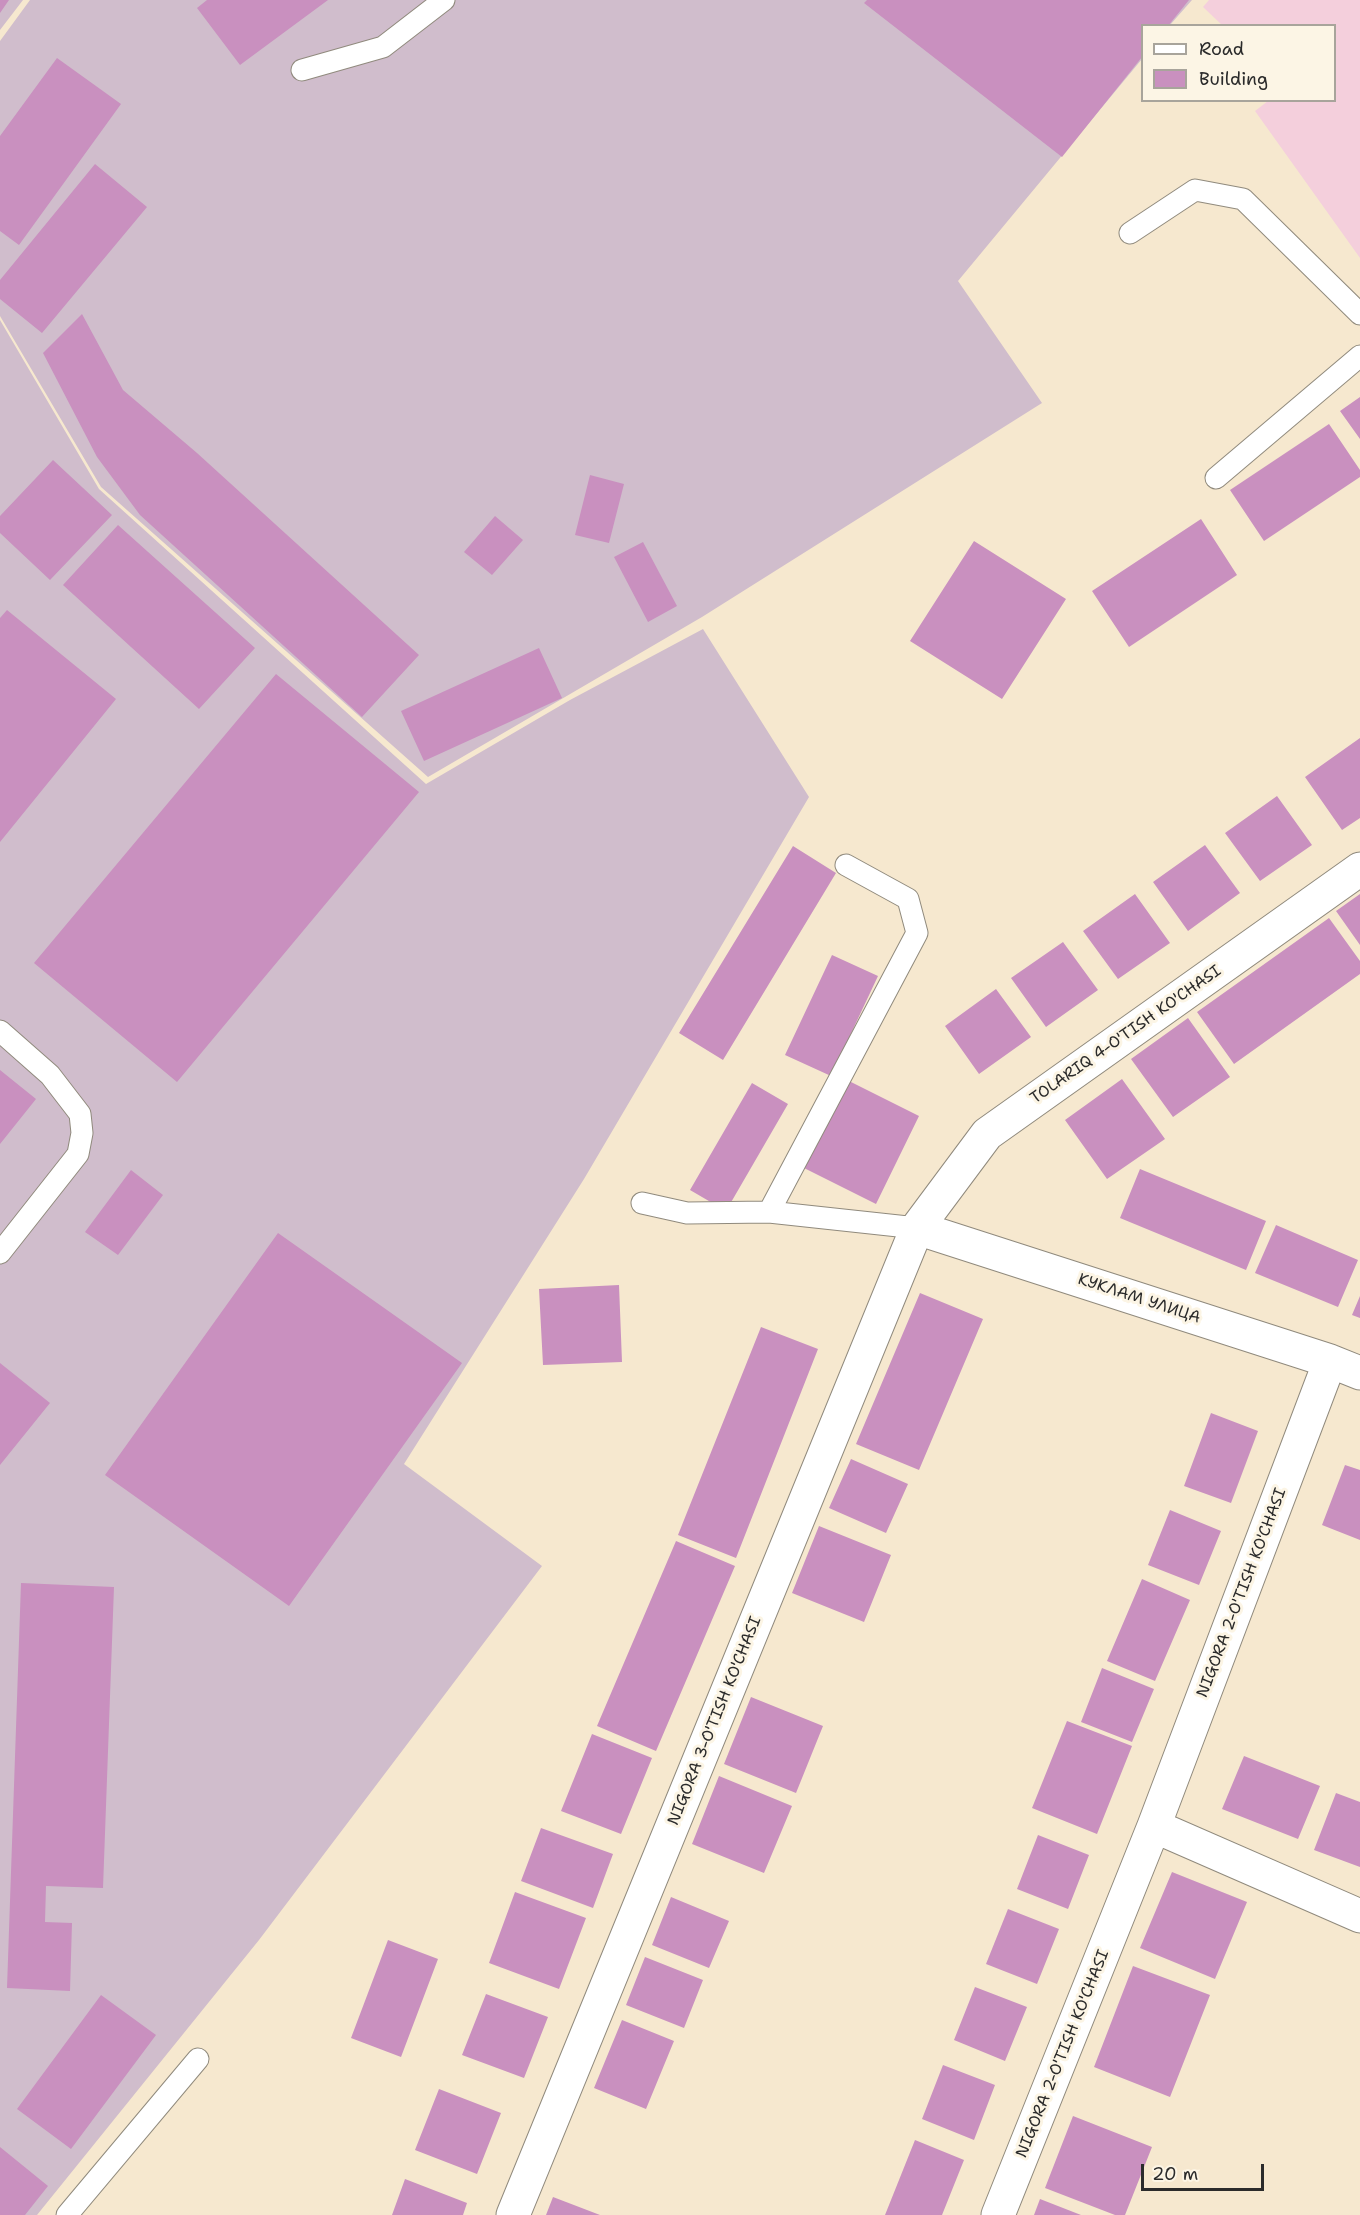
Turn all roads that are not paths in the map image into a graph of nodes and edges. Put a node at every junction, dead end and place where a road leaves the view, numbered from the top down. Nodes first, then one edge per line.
1 (444, 0) edge
2 (302, 70) dead end
3 (1130, 233) dead end
4 (1360, 314) edge
5 (1360, 356) edge
6 (1216, 478) dead end
7 (846, 865) dead end
8 (1360, 869) edge
9 (0, 1031) edge
10 (642, 1203) dead end
11 (768, 1212) junction
12 (918, 1228) junction
13 (0, 1253) edge
14 (1330, 1361) junction
15 (1360, 1373) edge
16 (1155, 1826) junction
17 (1360, 1916) edge
18 (198, 2059) dead end
19 (67, 2215) edge
20 (513, 2215) edge
21 (998, 2215) edge

1 - 2 lane
3 - 4 lane
5 - 6 lane
7 - 11 lane
8 - 12 street, TOLARIQ 4-O'TISH KO'CHASI
9 - 13 lane
10 - 11 lane
11 - 12 lane
12 - 14 street, КУКЛАМ УЛИЦА
12 - 20 street, NIGORA 3-O'TISH KO'CHASI
14 - 15 street, КУКЛАМ УЛИЦА
14 - 16 street, NIGORA 2-O'TISH KO'CHASI
16 - 17 street
16 - 21 street, NIGORA 2-O'TISH KO'CHASI
18 - 19 lane

